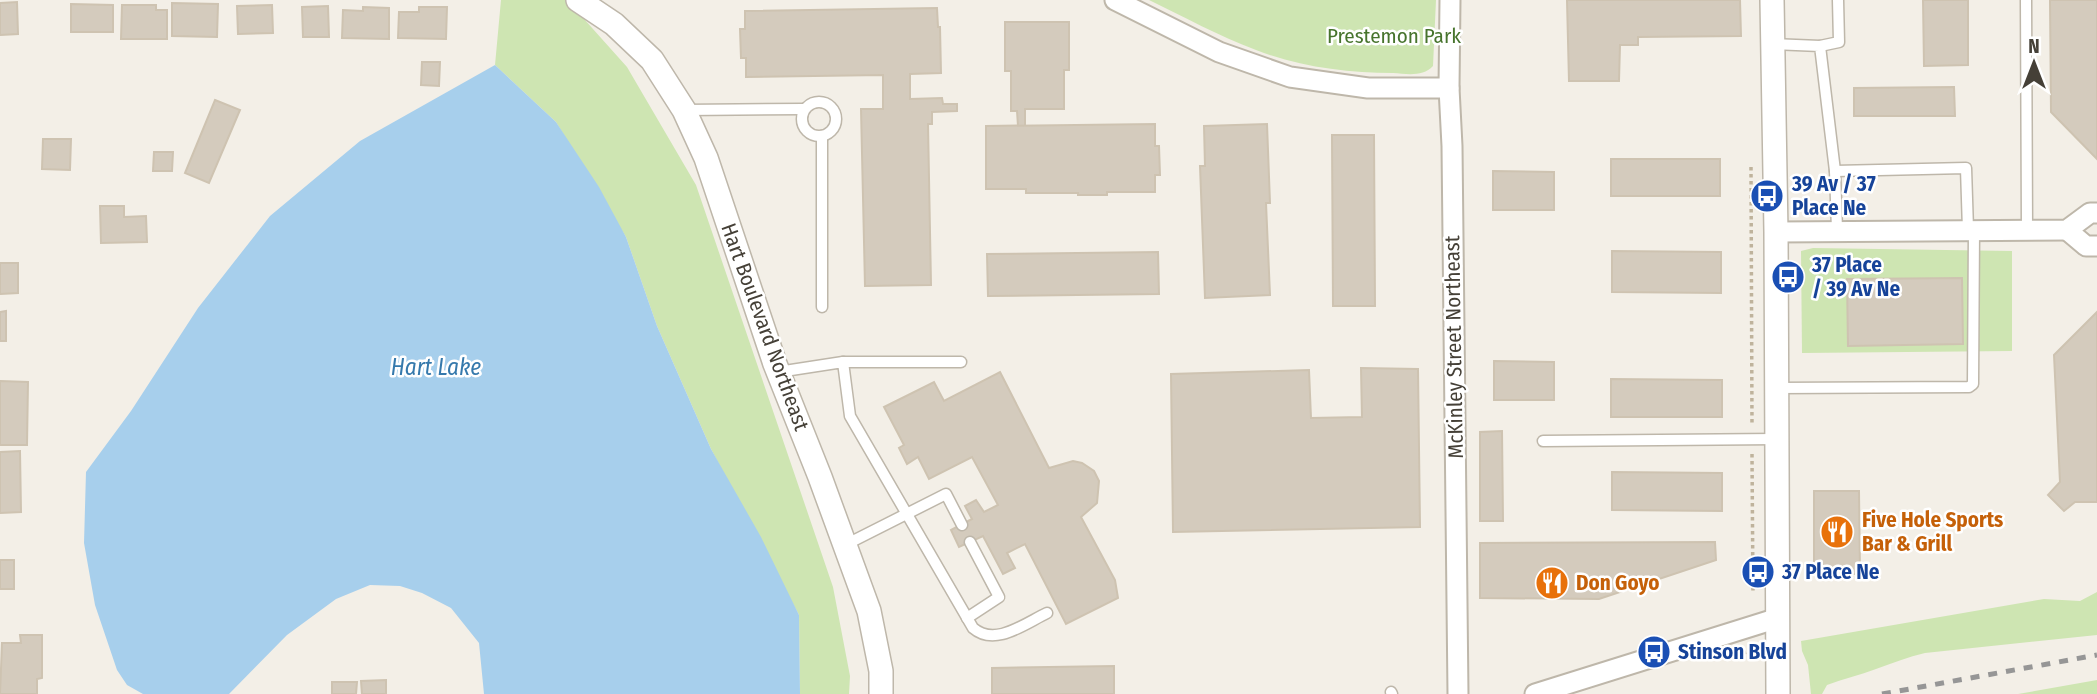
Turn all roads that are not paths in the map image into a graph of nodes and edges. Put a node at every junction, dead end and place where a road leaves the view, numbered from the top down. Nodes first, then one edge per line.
1 (578, 0) edge
2 (1115, 0) edge
3 (1450, 0) edge
4 (1772, 0) edge
5 (1838, 0) edge
6 (2026, 0) edge
7 (1773, 44) junction
8 (1820, 46) junction
9 (1449, 88) junction
10 (804, 109) junction
11 (684, 110) junction
12 (822, 136) junction
13 (1835, 171) junction
14 (2097, 213) edge
15 (1837, 230) junction
16 (1971, 230) junction
17 (2027, 230) junction
18 (2067, 230) junction
19 (1776, 232) junction
20 (2097, 246) edge
21 (822, 307) dead end
22 (843, 362) junction
23 (961, 362) dead end
24 (778, 372) junction
25 (1777, 388) junction
26 (1777, 439) junction
27 (1543, 441) dead end
28 (907, 514) junction
29 (962, 525) dead end
30 (970, 542) dead end
31 (845, 545) junction
32 (1046, 612) dead end
33 (967, 618) junction
34 (1778, 618) junction
35 (881, 694) edge
36 (1458, 694) edge
37 (1535, 694) edge
38 (1778, 694) edge

1 - 11 street, Hart Boulevard Northeast
2 - 9 street
3 - 9 street, McKinley Street Northeast
4 - 7 street
5 - 8 lane
6 - 17 lane
7 - 8 lane
7 - 19 street
8 - 13 lane
9 - 36 street, McKinley Street Northeast
10 - 11 lane
10 - 12 lane
10 - 12 lane
11 - 24 street, Hart Boulevard Northeast
12 - 21 lane
13 - 15 lane
13 - 16 lane
14 - 18 street
15 - 16 street
15 - 19 street
16 - 17 street
16 - 25 lane
17 - 18 street
18 - 20 street
19 - 25 street
22 - 23 lane
22 - 24 lane
22 - 28 lane
24 - 31 street, Hart Boulevard Northeast
25 - 26 street
26 - 27 lane
26 - 34 street
28 - 29 lane
28 - 31 lane
28 - 33 lane
30 - 33 lane
31 - 35 street, Hart Boulevard Northeast
32 - 33 lane
34 - 37 street
34 - 38 street

